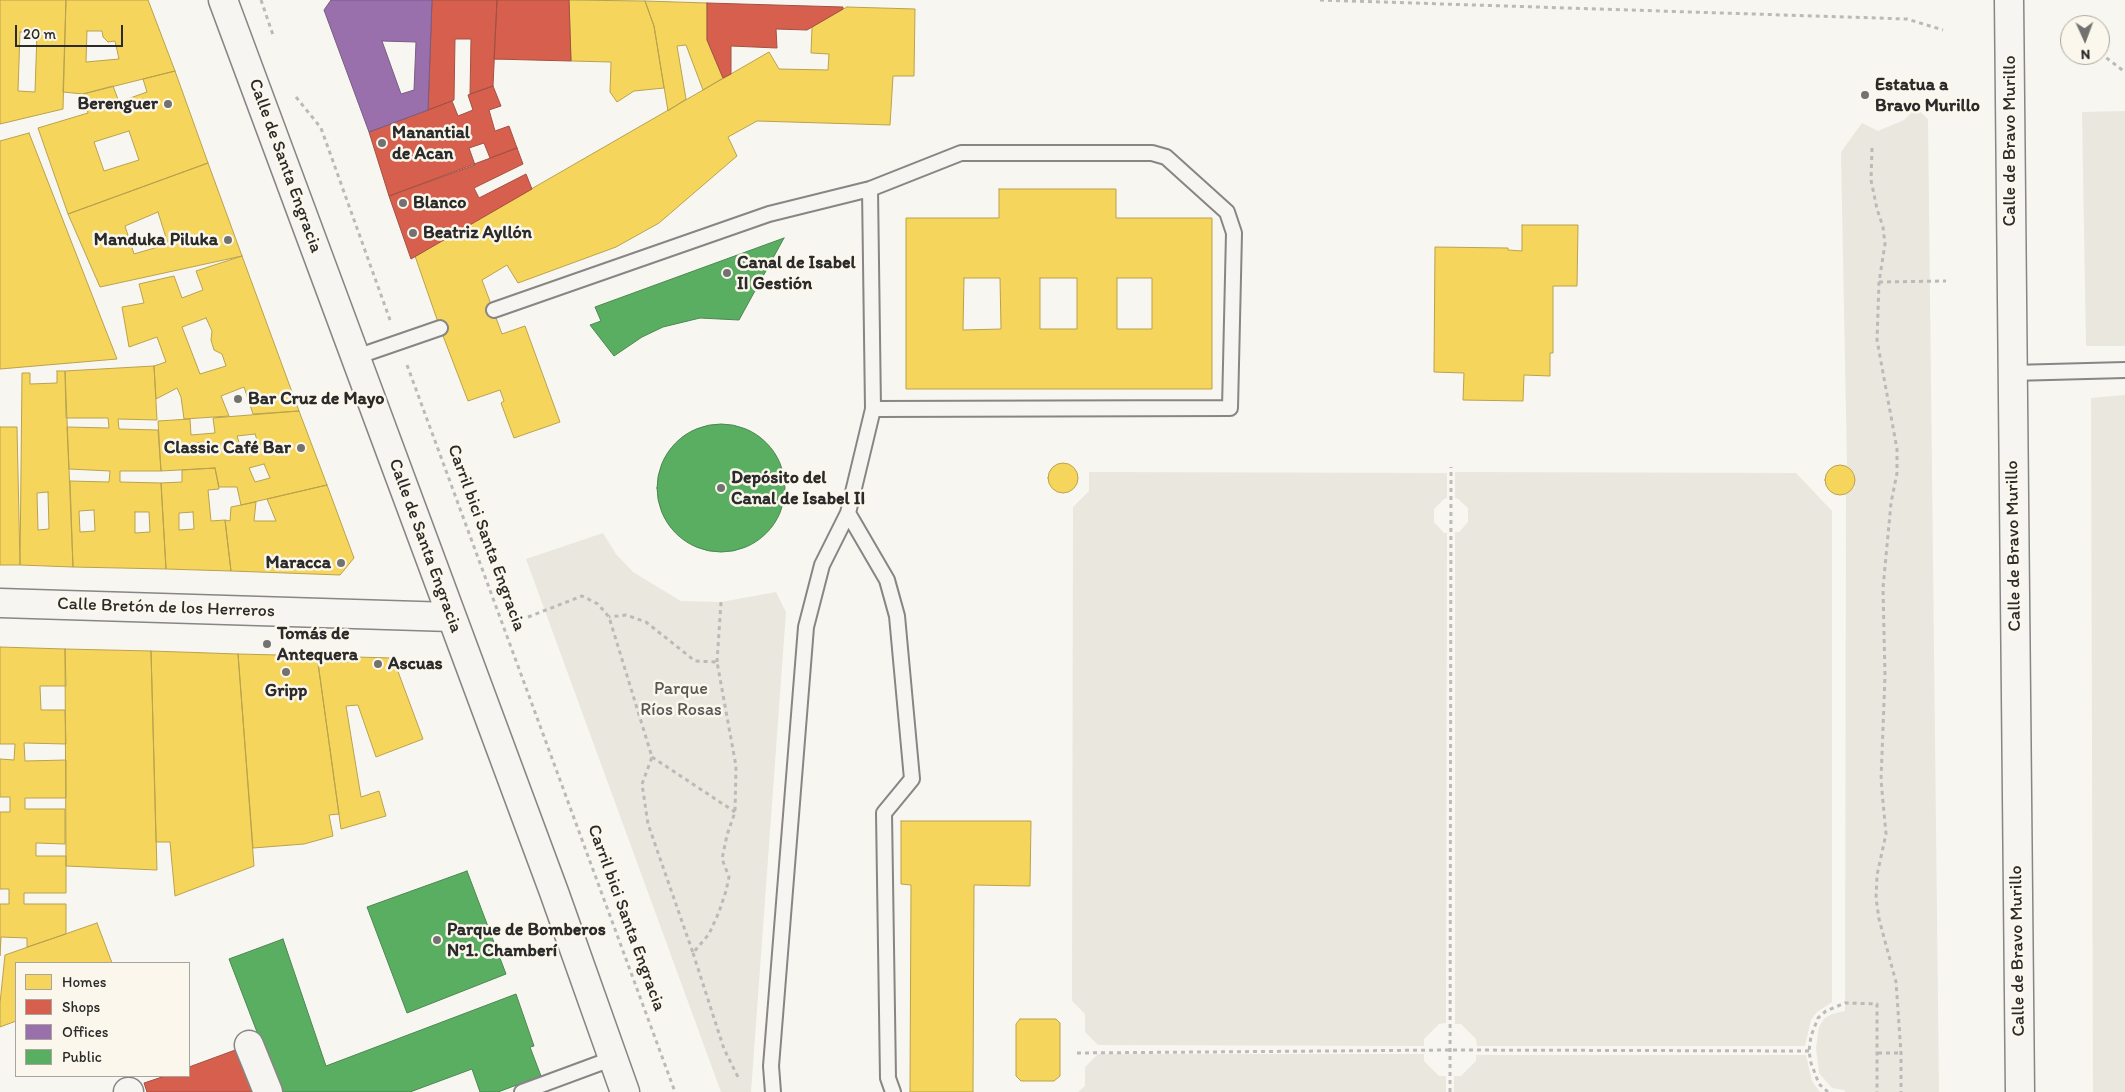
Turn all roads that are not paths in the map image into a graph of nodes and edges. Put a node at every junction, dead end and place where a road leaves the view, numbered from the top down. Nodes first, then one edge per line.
1 (224, 0) edge
2 (2009, 0) edge
3 (870, 189) junction
4 (494, 310) dead end
5 (440, 328) dead end
6 (356, 357) junction
7 (2125, 370) edge
8 (2012, 373) junction
9 (873, 410) junction
10 (848, 513) junction
11 (0, 604) edge
12 (451, 617) junction
13 (249, 1046) dead end
14 (614, 1058) junction
15 (268, 1092) edge
16 (522, 1092) edge
17 (625, 1092) edge
18 (773, 1092) edge
19 (893, 1092) edge
20 (2020, 1092) edge

1 - 6 main road, Calle de Santa Engracia
2 - 8 main road, Calle de Bravo Murillo
3 - 4 lane
3 - 9 lane
3 - 9 lane
5 - 6 lane
6 - 12 main road, Calle de Santa Engracia
7 - 8 lane
8 - 20 main road, Calle de Bravo Murillo
9 - 10 lane
10 - 18 lane
10 - 19 lane
11 - 12 main road, Calle Bretón de los Herreros
12 - 14 main road, Calle de Santa Engracia
13 - 15 main road
14 - 16 lane
14 - 17 main road, Calle de Santa Engracia

